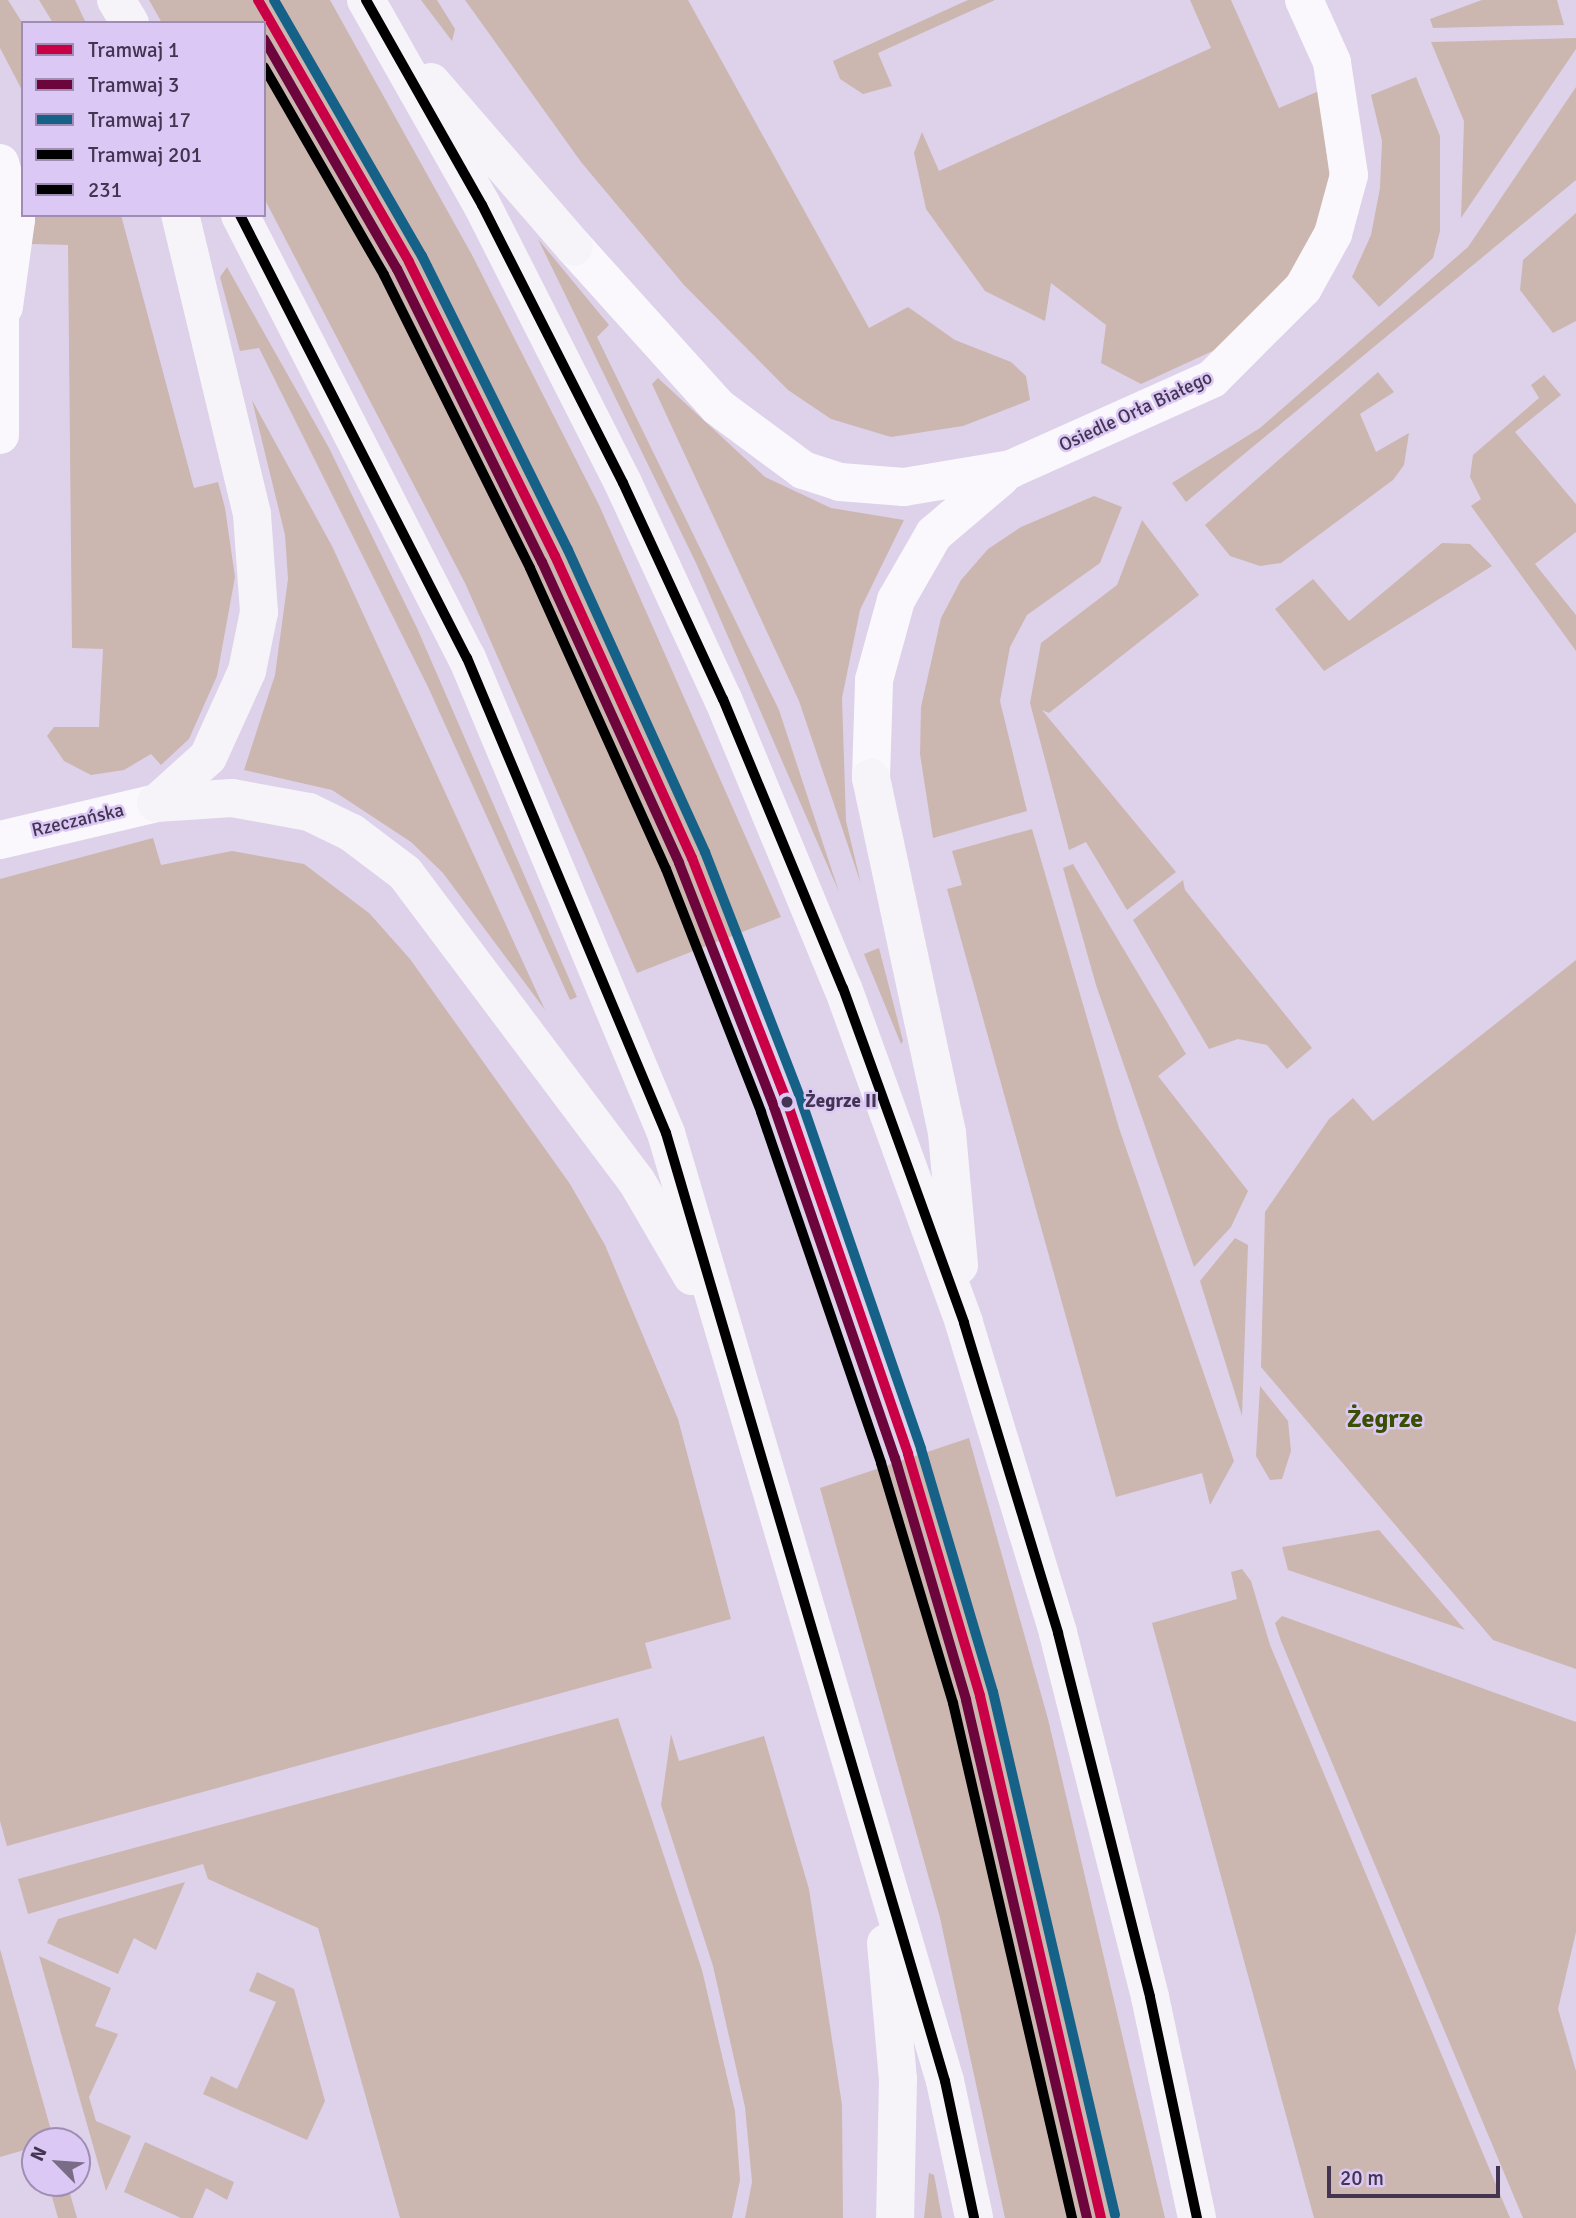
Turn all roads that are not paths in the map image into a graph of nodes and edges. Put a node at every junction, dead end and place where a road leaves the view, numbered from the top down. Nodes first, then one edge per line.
1 (116, 0) edge
2 (1304, 0) edge
3 (372, 11) edge
4 (129, 21) edge
5 (0, 163) edge
6 (180, 217) edge
7 (241, 217) edge
8 (2, 304) edge
9 (0, 435) edge
10 (1011, 469) junction
11 (156, 803) junction
12 (0, 838) edge
13 (964, 1323) junction
14 (727, 1344) junction
15 (879, 1864) junction
16 (1182, 2149) junction
17 (895, 2218) edge
18 (974, 2218) edge
19 (1197, 2218) edge
20 (1226, 2218) edge

1 - 4 street
2 - 10 street, Osiedle Orła Białego
3 - 10 street, Osiedle Orła Białego
3 - 13 street
5 - 8 street
6 - 11 street
7 - 14 street
8 - 9 street
10 - 13 street, Osiedle Orła Białego
11 - 12 street, Rzeczańska
11 - 14 street
13 - 16 street
14 - 15 street
15 - 17 street
15 - 18 street
16 - 19 street
16 - 20 street

